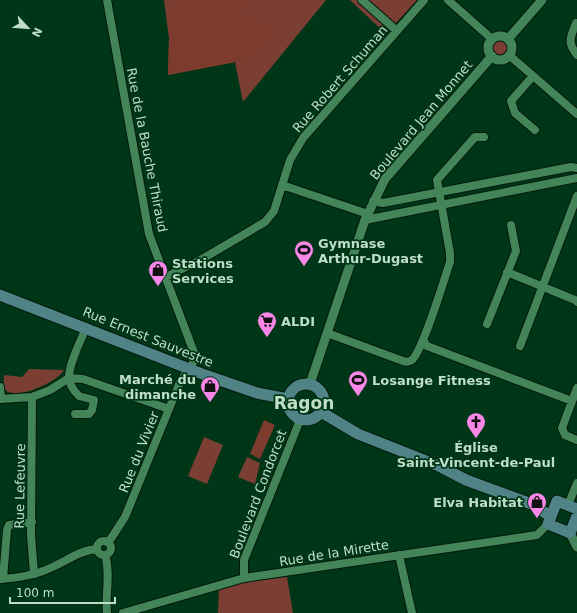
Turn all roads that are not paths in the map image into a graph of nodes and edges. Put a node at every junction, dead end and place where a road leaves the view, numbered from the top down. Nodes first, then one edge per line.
1 (107, 0) edge
2 (362, 0) edge
3 (424, 0) edge
4 (448, 0) edge
5 (542, 0) edge
6 (576, 23) dead end
7 (397, 31) junction
8 (508, 39) junction
9 (492, 40) junction
10 (509, 55) junction
11 (577, 55) edge
12 (492, 56) junction
13 (533, 76) junction
14 (577, 114) edge
15 (535, 130) dead end
16 (484, 137) dead end
17 (577, 168) edge
18 (510, 178) junction
19 (577, 178) edge
20 (282, 185) junction
21 (440, 192) junction
22 (513, 192) junction
23 (577, 198) edge
24 (373, 201) junction
25 (442, 206) junction
26 (366, 217) junction
27 (511, 225) dead end
28 (507, 272) junction
29 (166, 277) junction
30 (542, 286) junction
31 (0, 295) edge
32 (577, 302) edge
33 (487, 324) dead end
34 (86, 327) junction
35 (327, 333) junction
36 (423, 340) junction
37 (520, 346) dead end
38 (188, 369) junction
39 (69, 378) junction
40 (310, 384) junction
41 (102, 386) junction
42 (0, 387) edge
43 (577, 388) edge
44 (32, 397) junction
45 (0, 399) edge
46 (288, 399) junction
47 (94, 400) junction
48 (572, 401) junction
49 (169, 409) junction
50 (321, 412) junction
51 (75, 414) dead end
52 (300, 420) junction
53 (577, 440) edge
54 (577, 483) edge
55 (572, 507) edge
56 (551, 516) junction
57 (576, 520) edge
58 (32, 522) junction
59 (570, 533) junction
60 (108, 543) junction
61 (577, 547) edge
62 (97, 549) junction
63 (105, 555) junction
64 (399, 555) junction
65 (34, 574) junction
66 (244, 578) junction
67 (2, 579) edge
68 (107, 613) edge
69 (123, 613) edge
70 (412, 613) edge

1 - 29 street, Rue de la Bauche Thiraud
2 - 7 street
3 - 7 street, Rue Robert Schuman
4 - 9 street
5 - 8 street
6 - 11 street
7 - 20 street, Rue Robert Schuman
8 - 9 street
8 - 10 street
9 - 12 street
10 - 12 street
10 - 13 street
12 - 24 street, Boulevard Jean Monnet
13 - 14 street
13 - 15 street
16 - 21 street
17 - 18 street
18 - 21 street
18 - 22 street
19 - 22 street
20 - 26 street
20 - 29 street, Rue Robert Schuman
21 - 24 street
21 - 25 street
22 - 25 street
23 - 30 street
24 - 26 street, Boulevard Jean Monnet
25 - 26 street
25 - 36 street
26 - 35 street, Boulevard Jean Monnet
27 - 28 street
28 - 30 street
28 - 33 street
29 - 38 street, Rue de la Bauche Thiraud
30 - 32 street
30 - 37 street
31 - 34 main road, Rue Ernest Sauvestre
34 - 38 main road, Rue Ernest Sauvestre
34 - 39 street
35 - 36 street
35 - 40 street, Boulevard Jean Monnet
36 - 48 street
38 - 46 main road, Rue Ernest Sauvestre
38 - 49 street, Rue du Vivier
39 - 41 street
39 - 44 street
39 - 47 street
40 - 46 main road
40 - 50 main road
41 - 47 street
41 - 49 street
42 - 45 street
43 - 48 street
44 - 45 street
44 - 58 street, Rue Lefeuvre
46 - 52 main road
47 - 51 street
48 - 53 street
49 - 60 street, Rue du Vivier
50 - 52 main road
50 - 56 main road
52 - 66 street, Boulevard Condorcet
54 - 55 street
55 - 56 main road
56 - 59 main road
56 - 64 street, Rue de la Mirette
57 - 59 main road
58 - 65 street, Rue Lefeuvre
58 - 67 street
59 - 61 street
60 - 62 street
60 - 63 street
62 - 63 street
62 - 65 street
63 - 68 street
64 - 66 street, Rue de la Mirette
64 - 70 street
65 - 67 street
66 - 69 street, Rue de la Mirette

